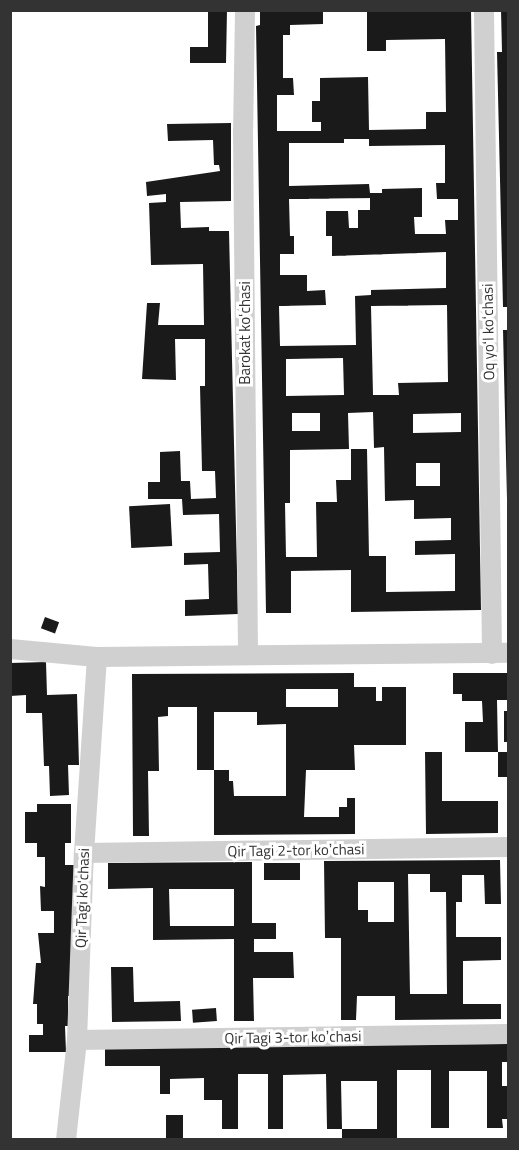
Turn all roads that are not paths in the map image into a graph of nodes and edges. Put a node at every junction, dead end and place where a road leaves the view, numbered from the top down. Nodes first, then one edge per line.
1 (245, 10) edge
2 (484, 10) edge
3 (10, 649) edge
4 (500, 654) edge
5 (248, 655) junction
6 (97, 657) junction
7 (508, 847) edge
8 (84, 853) junction
9 (508, 1034) edge
10 (76, 1040) junction
11 (66, 1140) edge

1 - 5 street, Barokat koʻchasi
2 - 4 street, Oq yoʻl koʻchasi
3 - 6 street
4 - 5 street
5 - 6 street
6 - 8 street, Qir Tagi ko'chasi
7 - 8 street, Qir Tagi 2-tor koʼchasi
8 - 10 street, Qir Tagi ko'chasi
9 - 10 street, Qir Tagi 3-tor koʼchasi
10 - 11 street, Qir Tagi ko'chasi

